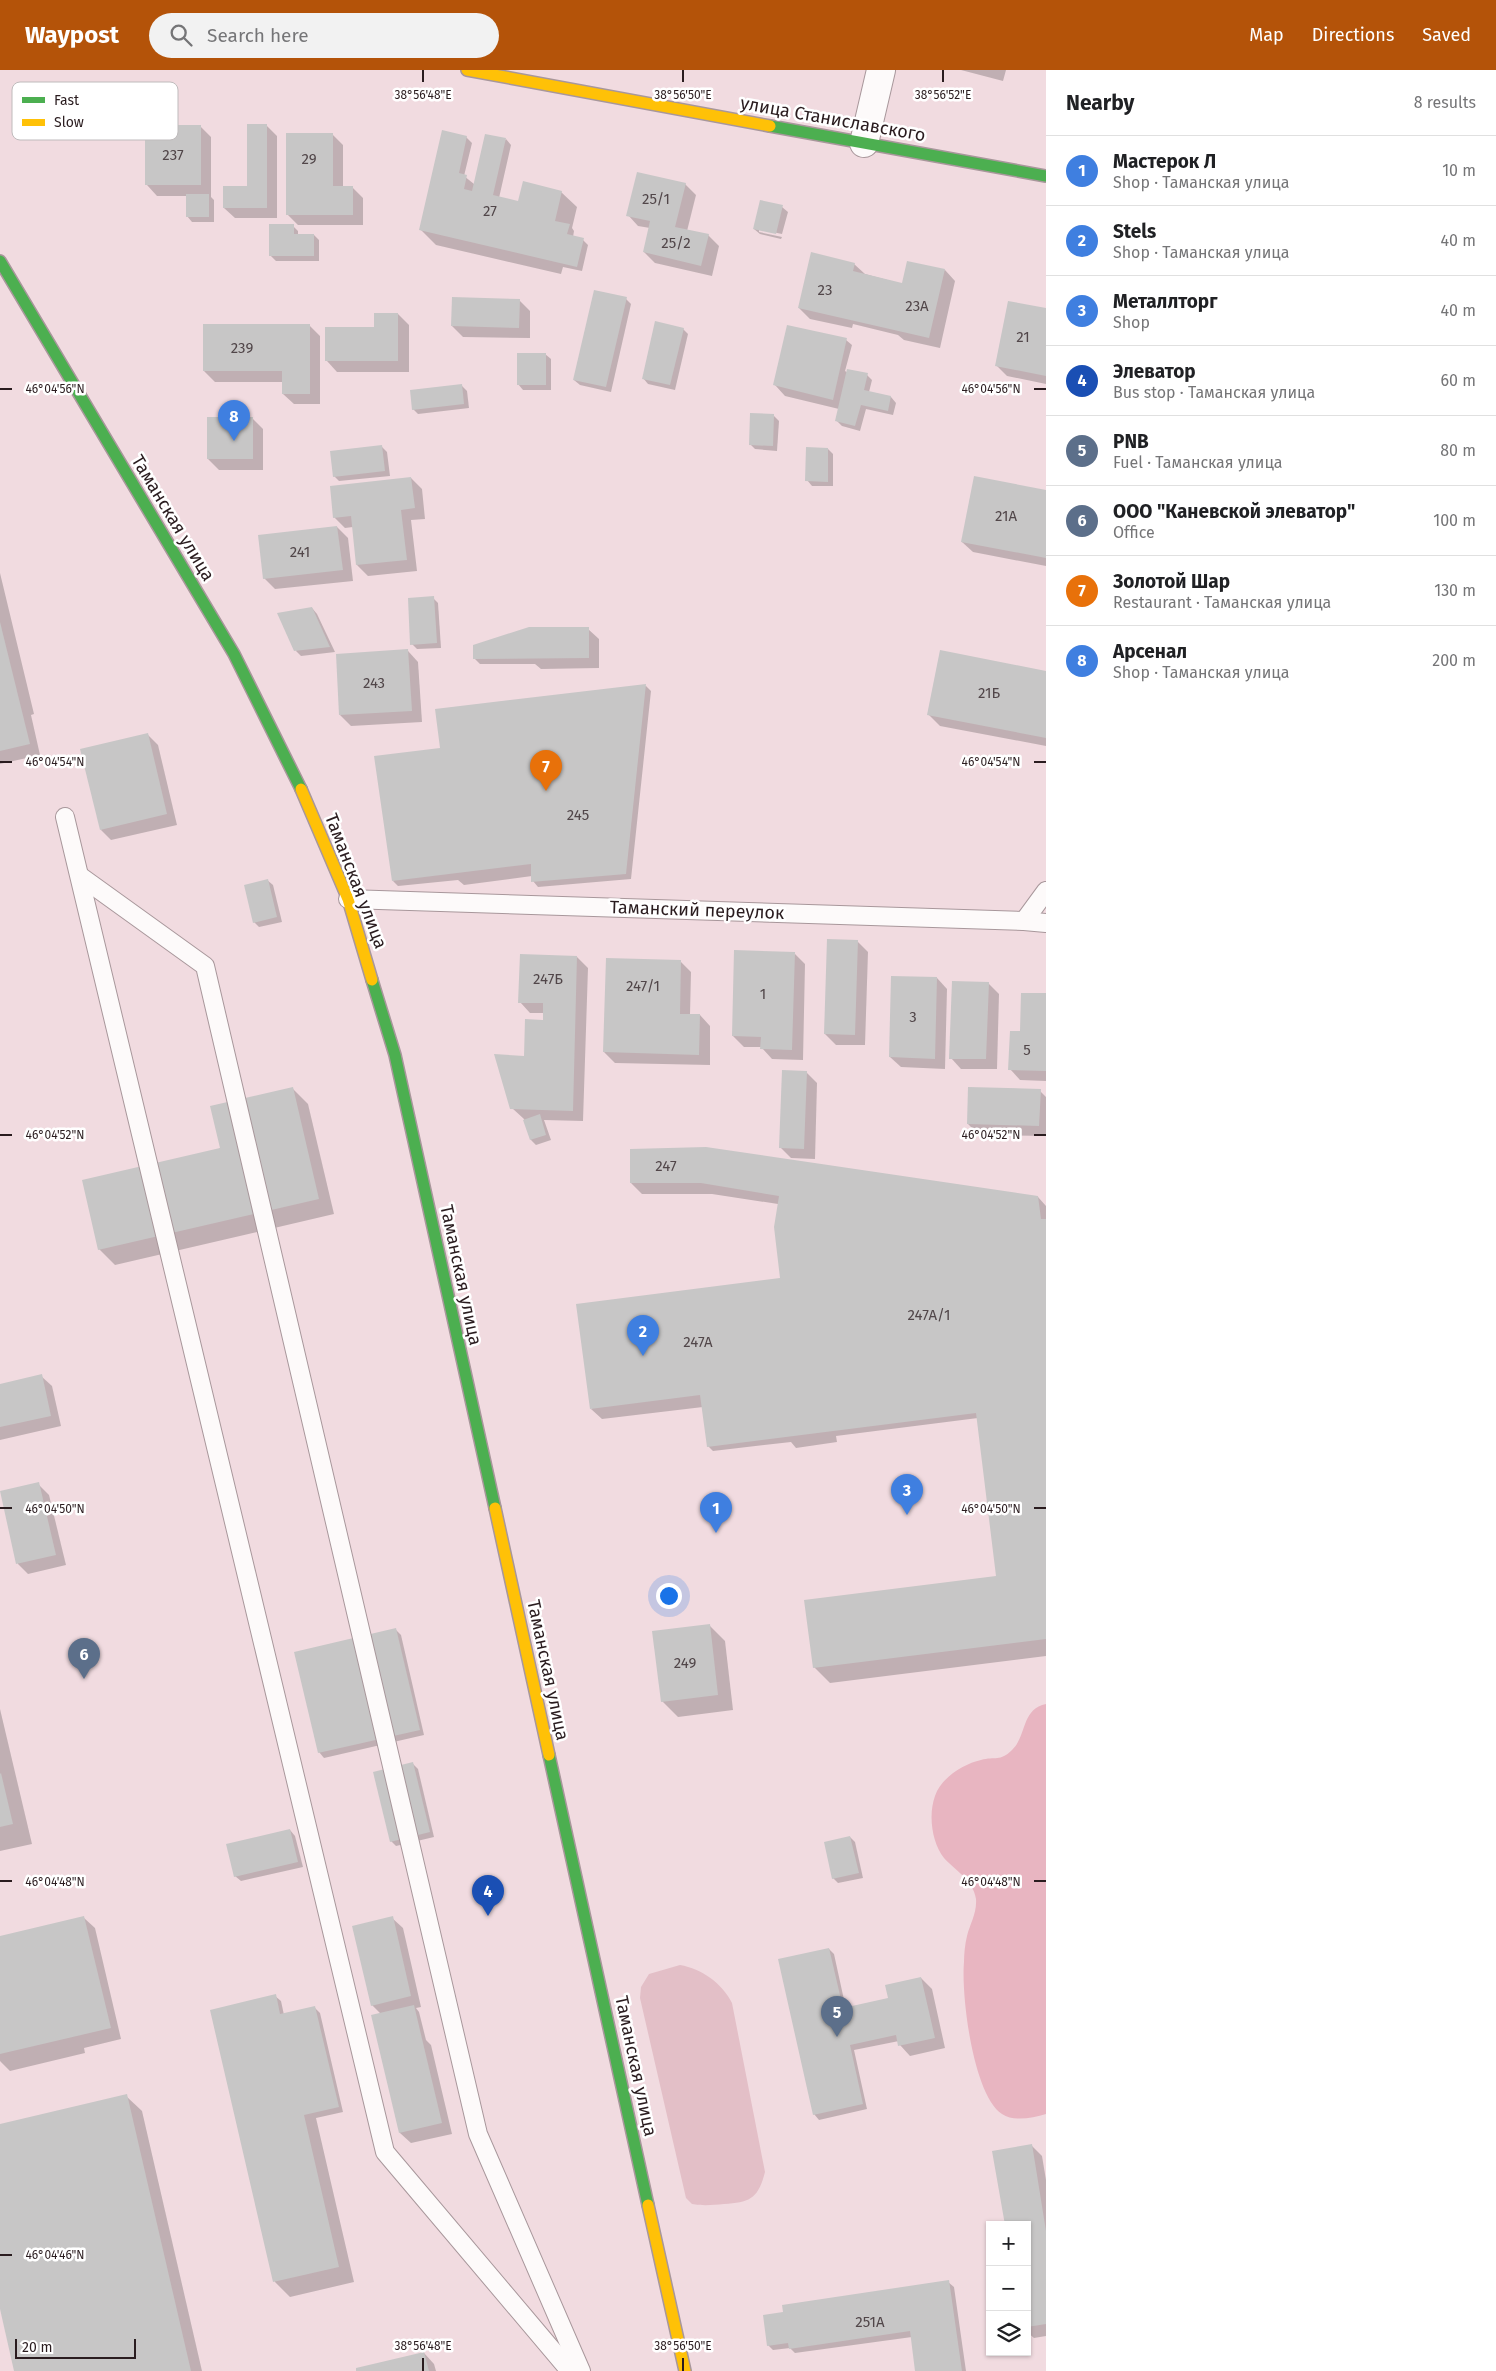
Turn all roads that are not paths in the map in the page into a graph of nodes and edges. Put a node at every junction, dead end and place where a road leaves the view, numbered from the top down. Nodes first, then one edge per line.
1 (467, 70) edge
2 (881, 70) edge
3 (864, 143) junction
4 (1046, 176) edge
5 (0, 261) edge
6 (66, 817) dead end
7 (80, 876) junction
8 (1046, 890) edge
9 (348, 899) junction
10 (1024, 921) junction
11 (1046, 923) edge
12 (570, 2371) edge
13 (581, 2371) edge
14 (685, 2371) edge

1 - 3 street, улица Станиславского
2 - 3 street
3 - 4 street, улица Станиславского
5 - 9 street, Таманская улица
6 - 7 lane
7 - 12 lane
7 - 13 lane
8 - 10 lane
9 - 10 lane, Таманский переулок
9 - 14 street, Таманская улица
10 - 11 lane, Таманский переулок

